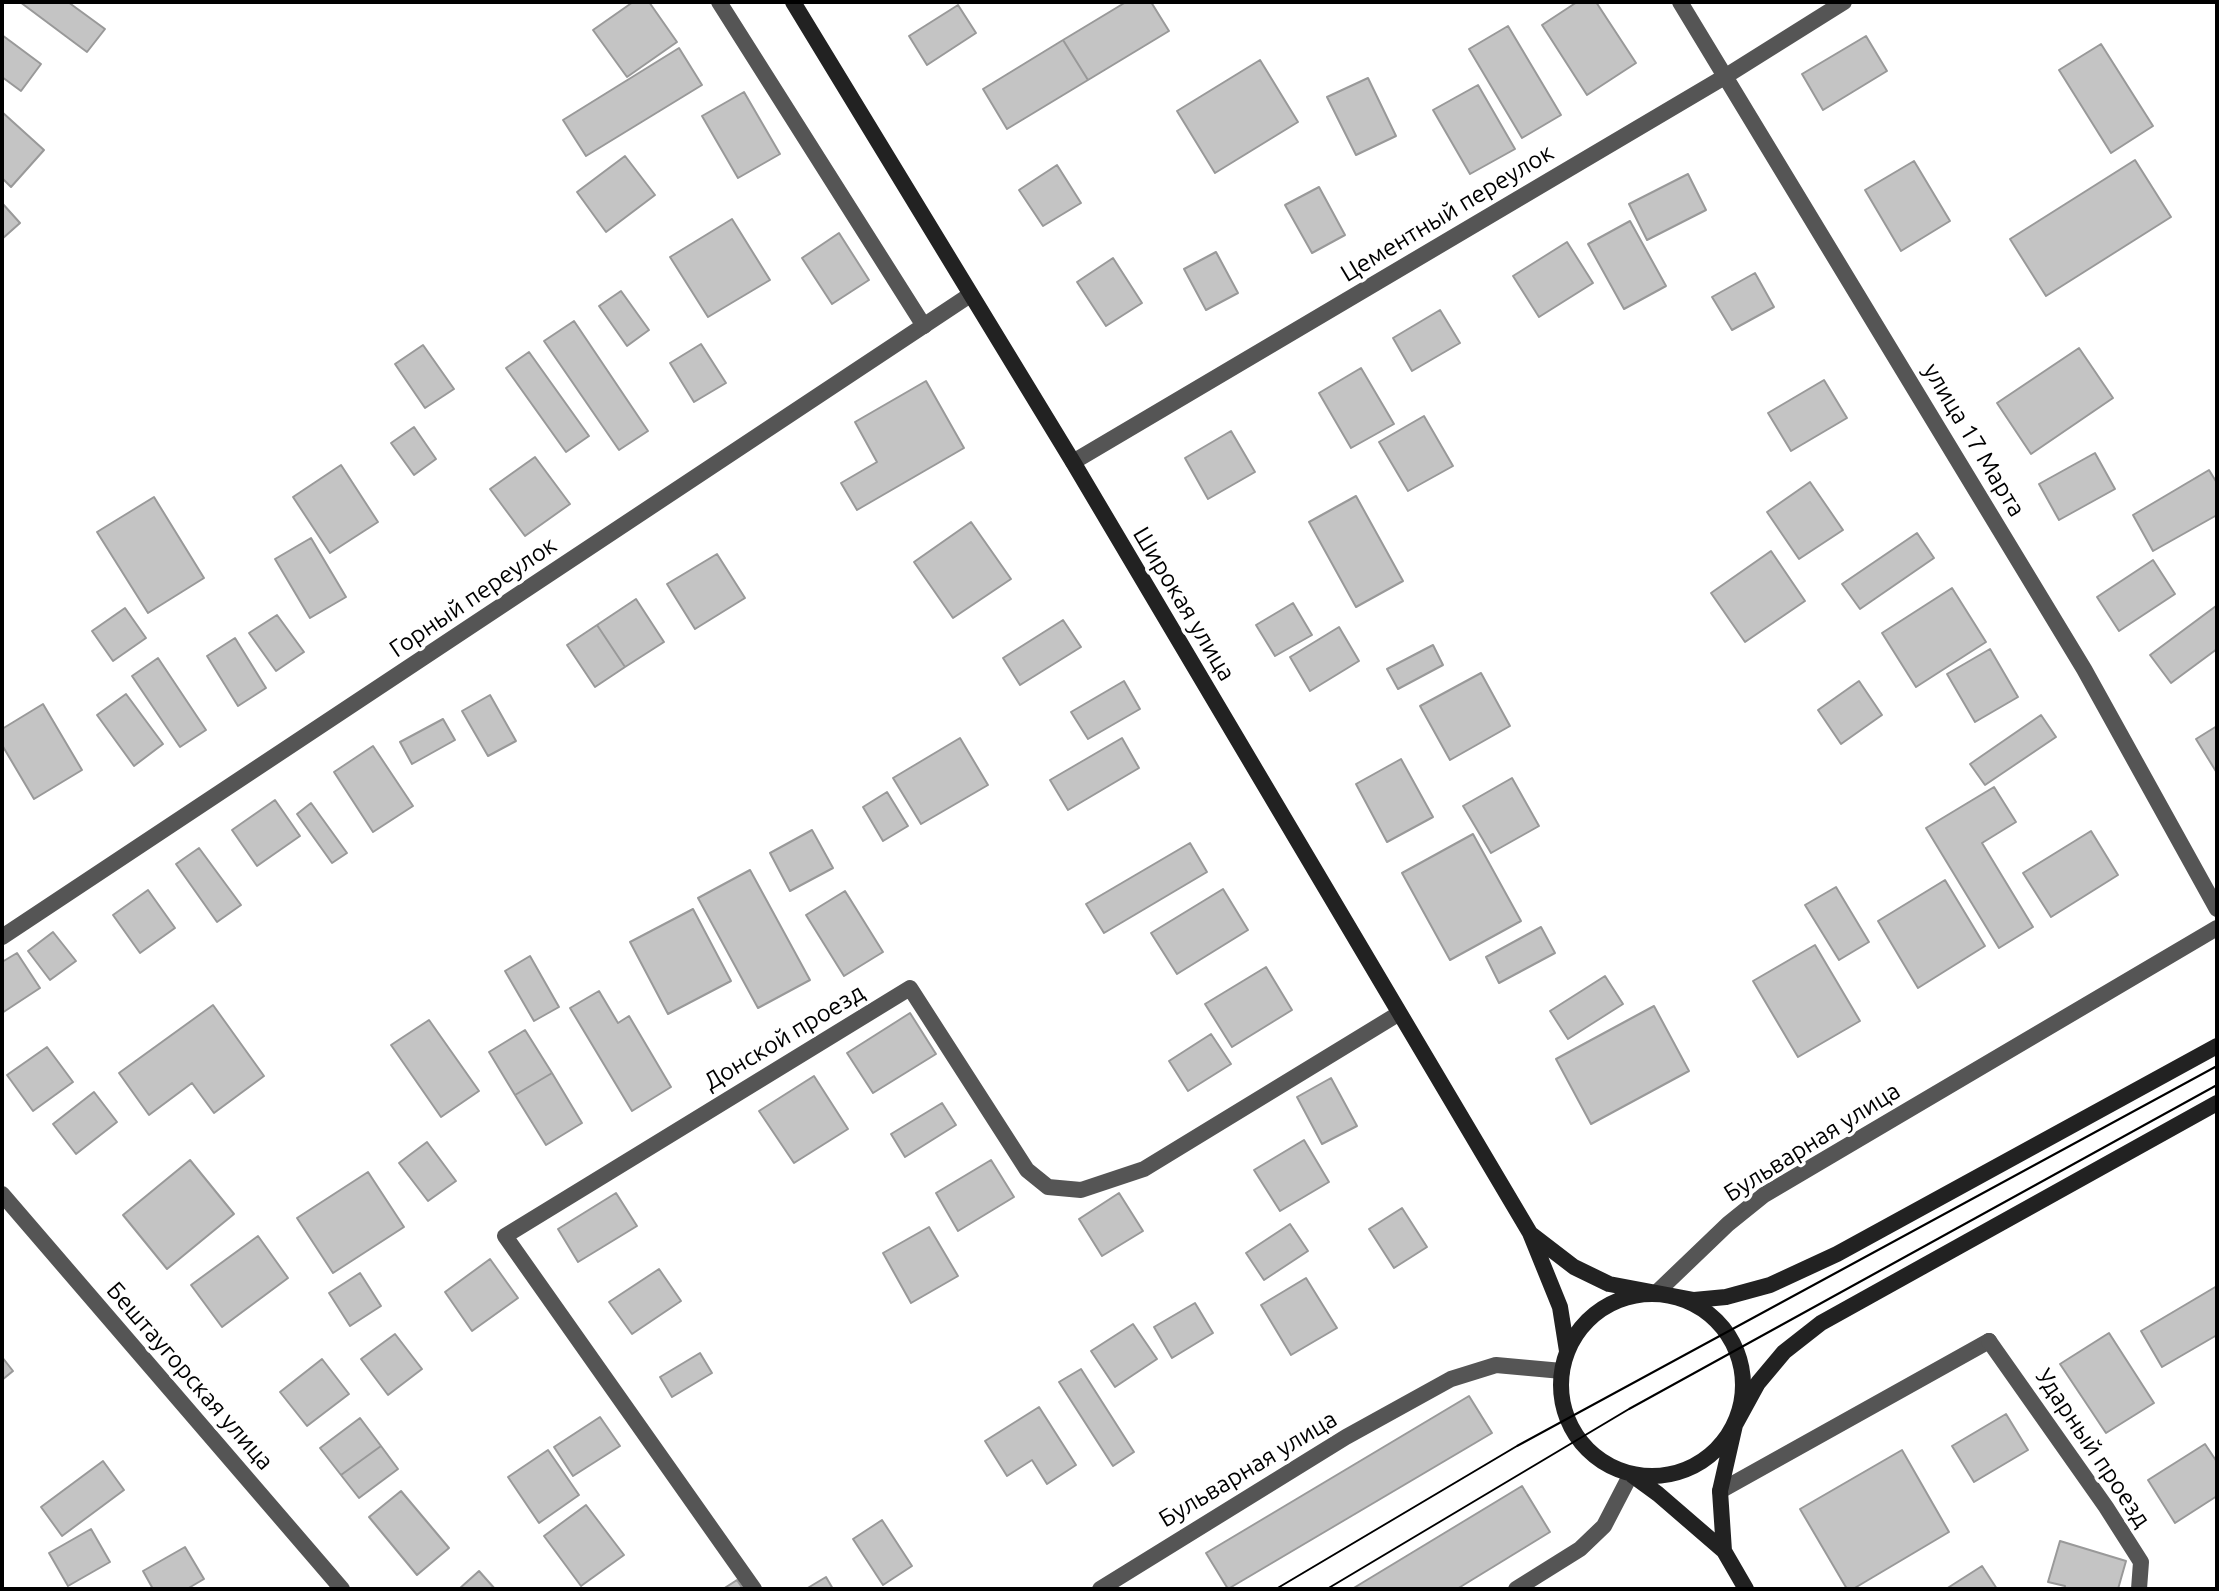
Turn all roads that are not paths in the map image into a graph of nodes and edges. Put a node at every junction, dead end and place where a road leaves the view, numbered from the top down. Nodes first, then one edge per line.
1 (719, 2) edge
2 (793, 2) edge
3 (1680, 2) edge
4 (1844, 2) edge
5 (1726, 76) junction
6 (970, 295) junction
7 (924, 326) junction
8 (1073, 462) junction
9 (2217, 909) edge
10 (2217, 928) edge
11 (2, 937) edge
12 (1398, 1014) junction
13 (2217, 1046) edge
14 (2217, 1103) edge
15 (2, 1194) edge
16 (1530, 1233) junction
17 (1655, 1294) junction
18 (1567, 1351) junction
19 (1562, 1371) junction
20 (1735, 1425) junction
21 (1631, 1474) junction
22 (1720, 1491) junction
23 (1724, 1551) junction
24 (342, 1589) edge
25 (754, 1589) edge
26 (1100, 1589) edge
27 (1516, 1589) edge
28 (1746, 1589) edge
29 (2139, 1589) edge

1 - 7 street
2 - 6 main road, Широкая улица
3 - 5 street, улица 17 Марта
4 - 5 street, Цементный переулок
5 - 8 street, Цементный переулок
5 - 9 street, улица 17 Марта
6 - 7 street, Горный переулок
6 - 8 main road, Широкая улица
7 - 11 street, Горный переулок
8 - 12 main road, Широкая улица
10 - 17 street, Бульварная улица
12 - 16 main road, Широкая улица
12 - 25 street, Донской проезд
13 - 17 main road
14 - 20 main road
15 - 24 street, Бештаугорская улица
16 - 17 main road, Широкая улица
16 - 18 main road, Широкая улица
17 - 18 main road
17 - 20 main road
18 - 19 main road
19 - 21 main road
19 - 26 street, Бульварная улица
20 - 21 main road
20 - 22 main road
21 - 23 main road
21 - 27 street
22 - 23 main road
22 - 29 street, Ударный проезд
23 - 28 main road

